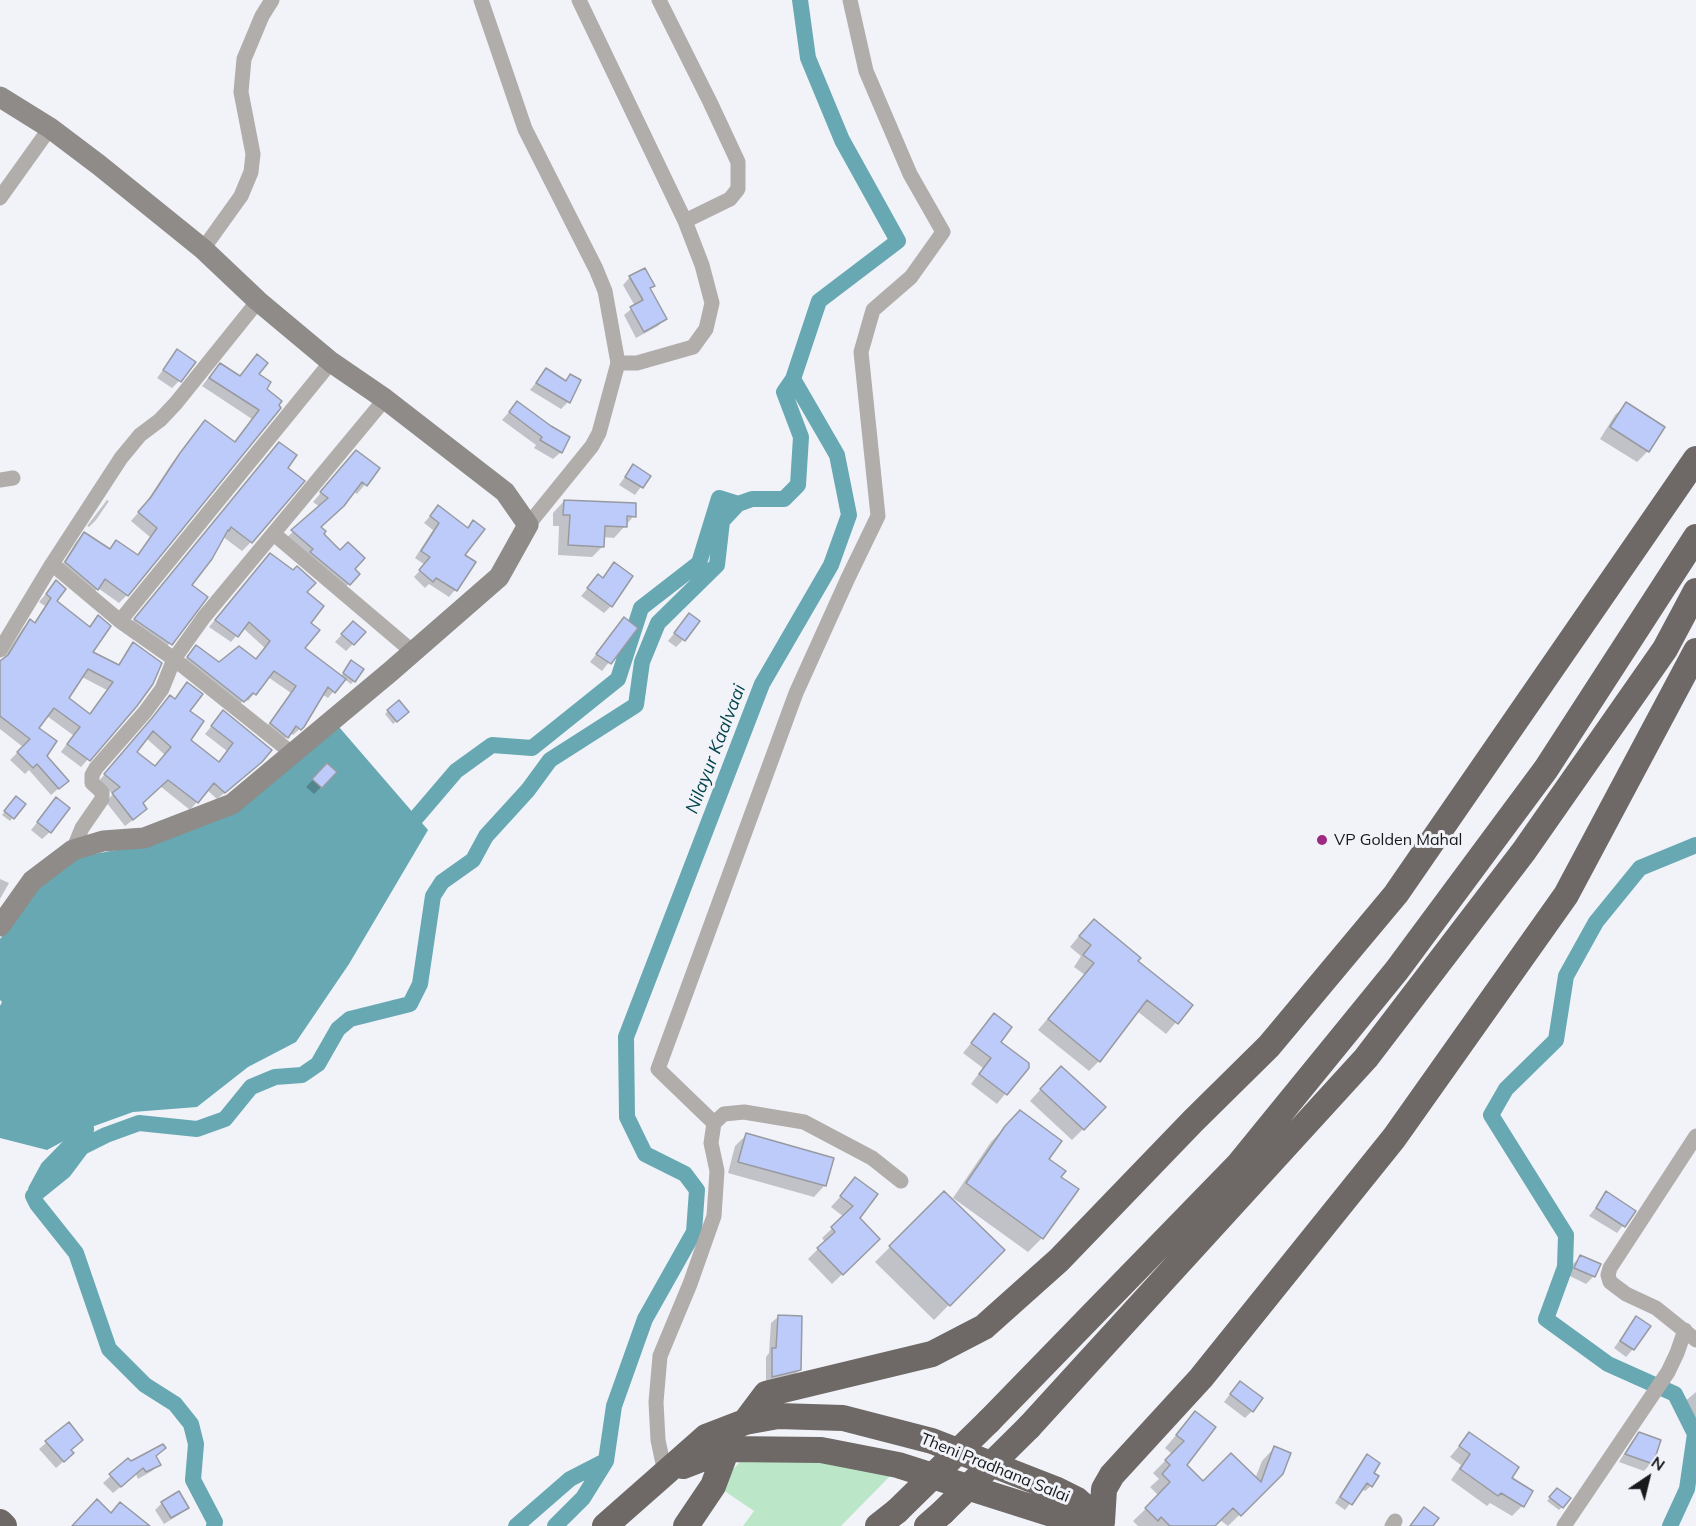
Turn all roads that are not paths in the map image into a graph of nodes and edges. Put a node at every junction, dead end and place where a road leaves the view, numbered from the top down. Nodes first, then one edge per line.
1 (272, 0) edge
2 (481, 0) edge
3 (579, 0) edge
4 (659, 0) edge
5 (850, 0) edge
6 (0, 97) edge
7 (50, 128) junction
8 (0, 198) edge
9 (685, 221) junction
10 (204, 249) junction
11 (258, 301) junction
12 (331, 362) junction
13 (618, 363) junction
14 (385, 399) junction
15 (1696, 459) edge
16 (528, 525) junction
17 (274, 534) junction
18 (1696, 537) edge
19 (51, 564) junction
20 (1696, 591) edge
21 (120, 621) junction
22 (3, 639) edge
23 (1696, 651) edge
24 (413, 652) junction
25 (174, 660) junction
26 (293, 754) junction
27 (73, 850) junction
28 (0, 926) edge
29 (714, 1123) junction
30 (1696, 1136) edge
31 (901, 1181) dead end
32 (1690, 1335) edge
33 (745, 1422) junction
34 (727, 1449) junction
35 (665, 1473) junction
36 (888, 1519) edge
37 (935, 1519) edge
38 (0, 1522) edge
39 (1100, 1524) edge
40 (4, 1526) edge
41 (604, 1526) edge
42 (686, 1526) edge
43 (1564, 1526) edge

1 - 10 street
2 - 13 street
3 - 9 street
4 - 9 street
5 - 29 street
6 - 7 main road
7 - 8 street
7 - 10 main road
9 - 13 street
10 - 11 main road
11 - 12 main road
11 - 19 street
12 - 14 main road
12 - 21 street
13 - 16 street
14 - 16 main road
14 - 17 street
15 - 33 highway
16 - 24 main road
17 - 24 street
17 - 25 street
18 - 36 highway, bridge
19 - 21 street
19 - 22 street
20 - 37 highway, bridge
21 - 25 street
23 - 39 highway
24 - 26 main road
25 - 26 street
25 - 27 street
26 - 27 main road
27 - 28 main road
29 - 31 street
29 - 35 street
30 - 32 street
32 - 43 street
33 - 35 highway, Theni Pradhana Salai
33 - 39 highway, Theni Pradhana Salai
34 - 35 highway, Theni Pradhana Salai
34 - 39 highway, Theni Pradhana Salai
34 - 42 highway
35 - 41 highway, Theni Pradhana Salai
38 - 40 highway

